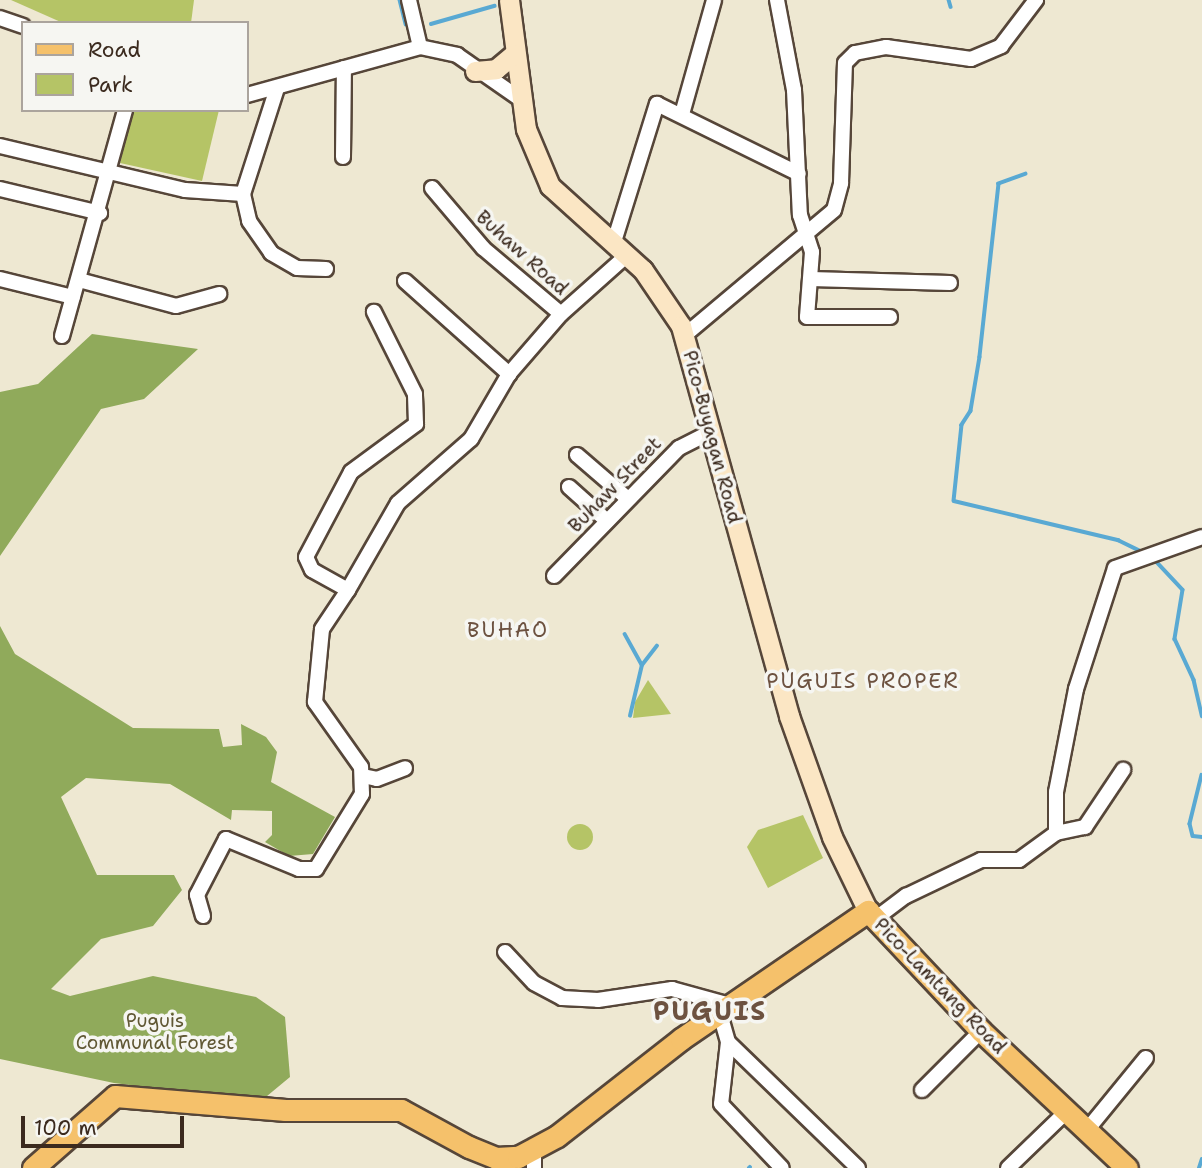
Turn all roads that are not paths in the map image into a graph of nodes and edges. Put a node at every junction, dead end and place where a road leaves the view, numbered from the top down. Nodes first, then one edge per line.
1 (409, 0) edge
2 (509, 0) edge
3 (714, 0) edge
4 (777, 0) edge
5 (1036, 0) edge
6 (0, 18) edge
7 (21, 25) edge
8 (420, 47) junction
9 (514, 54) junction
10 (344, 68) junction
11 (475, 71) junction
12 (277, 88) junction
13 (248, 95) edge
14 (520, 99) junction
15 (124, 112) edge
16 (682, 114) junction
17 (0, 146) edge
18 (343, 157) dead end
19 (107, 172) junction
20 (799, 174) junction
21 (0, 188) edge
22 (432, 188) dead end
23 (243, 194) junction
24 (100, 213) junction
25 (803, 230) junction
26 (620, 251) junction
27 (326, 269) dead end
28 (0, 279) edge
29 (811, 279) junction
30 (79, 280) junction
31 (405, 281) dead end
32 (950, 283) dead end
33 (219, 294) dead end
34 (73, 297) junction
35 (374, 312) dead end
36 (561, 314) junction
37 (890, 317) dead end
38 (685, 335) junction
39 (62, 336) dead end
40 (509, 374) junction
41 (705, 433) junction
42 (577, 455) dead end
43 (569, 488) dead end
44 (628, 499) junction
45 (607, 521) junction
46 (1202, 537) edge
47 (554, 576) dead end
48 (348, 590) junction
49 (405, 768) dead end
50 (1123, 770) dead end
51 (363, 776) junction
52 (1056, 833) junction
53 (871, 915) junction
54 (203, 916) dead end
55 (505, 952) dead end
56 (727, 1010) junction
57 (981, 1031) junction
58 (728, 1042) junction
59 (1146, 1058) dead end
60 (922, 1090) dead end
61 (1066, 1112) junction
62 (1087, 1130) junction
63 (534, 1158) edge
64 (33, 1168) edge
65 (782, 1168) edge
66 (858, 1168) edge
67 (1008, 1168) edge
68 (1127, 1168) edge

1 - 8 street
2 - 9 main road, Pico-Buyagan Road
3 - 16 street
4 - 20 street
5 - 25 street
6 - 7 street
8 - 10 street
8 - 11 street
9 - 11 main road
9 - 14 main road, Pico-Buyagan Road
10 - 12 street
10 - 18 street
11 - 14 street
12 - 13 street
12 - 23 street
14 - 26 main road, Pico-Buyagan Road
15 - 19 street
16 - 20 street
16 - 26 street
17 - 19 street
19 - 23 street
19 - 24 street
20 - 25 street
21 - 24 street
22 - 36 street, Buhaw Road
23 - 27 street
24 - 30 street
25 - 29 street
25 - 38 street
26 - 36 street
26 - 38 main road, Pico-Buyagan Road
28 - 34 street
29 - 32 street
29 - 37 street
30 - 33 street
30 - 34 street
31 - 40 street
34 - 39 street
35 - 48 street
36 - 40 street
38 - 41 main road, Pico-Buyagan Road
40 - 48 street
41 - 44 street, Buhaw Street
41 - 53 main road, Pico-Buyagan Road
42 - 44 street
43 - 45 street
44 - 45 street, Buhaw Street
45 - 47 street, Buhaw Street
46 - 52 street
48 - 51 street
49 - 51 street
50 - 52 street
51 - 54 street
52 - 53 street
53 - 56 main road, Pico-Lamtang Road
53 - 57 main road, Pico-Lamtang Road
55 - 56 street
56 - 58 street
56 - 63 main road, Pico-Lamtang Road
57 - 60 street
57 - 61 main road, Pico-Lamtang Road
58 - 65 street
58 - 66 street
59 - 62 street
61 - 62 main road, Pico-Lamtang Road
61 - 67 street
62 - 68 main road, Pico-Lamtang Road
63 - 64 main road, Pico-Lamtang Road

